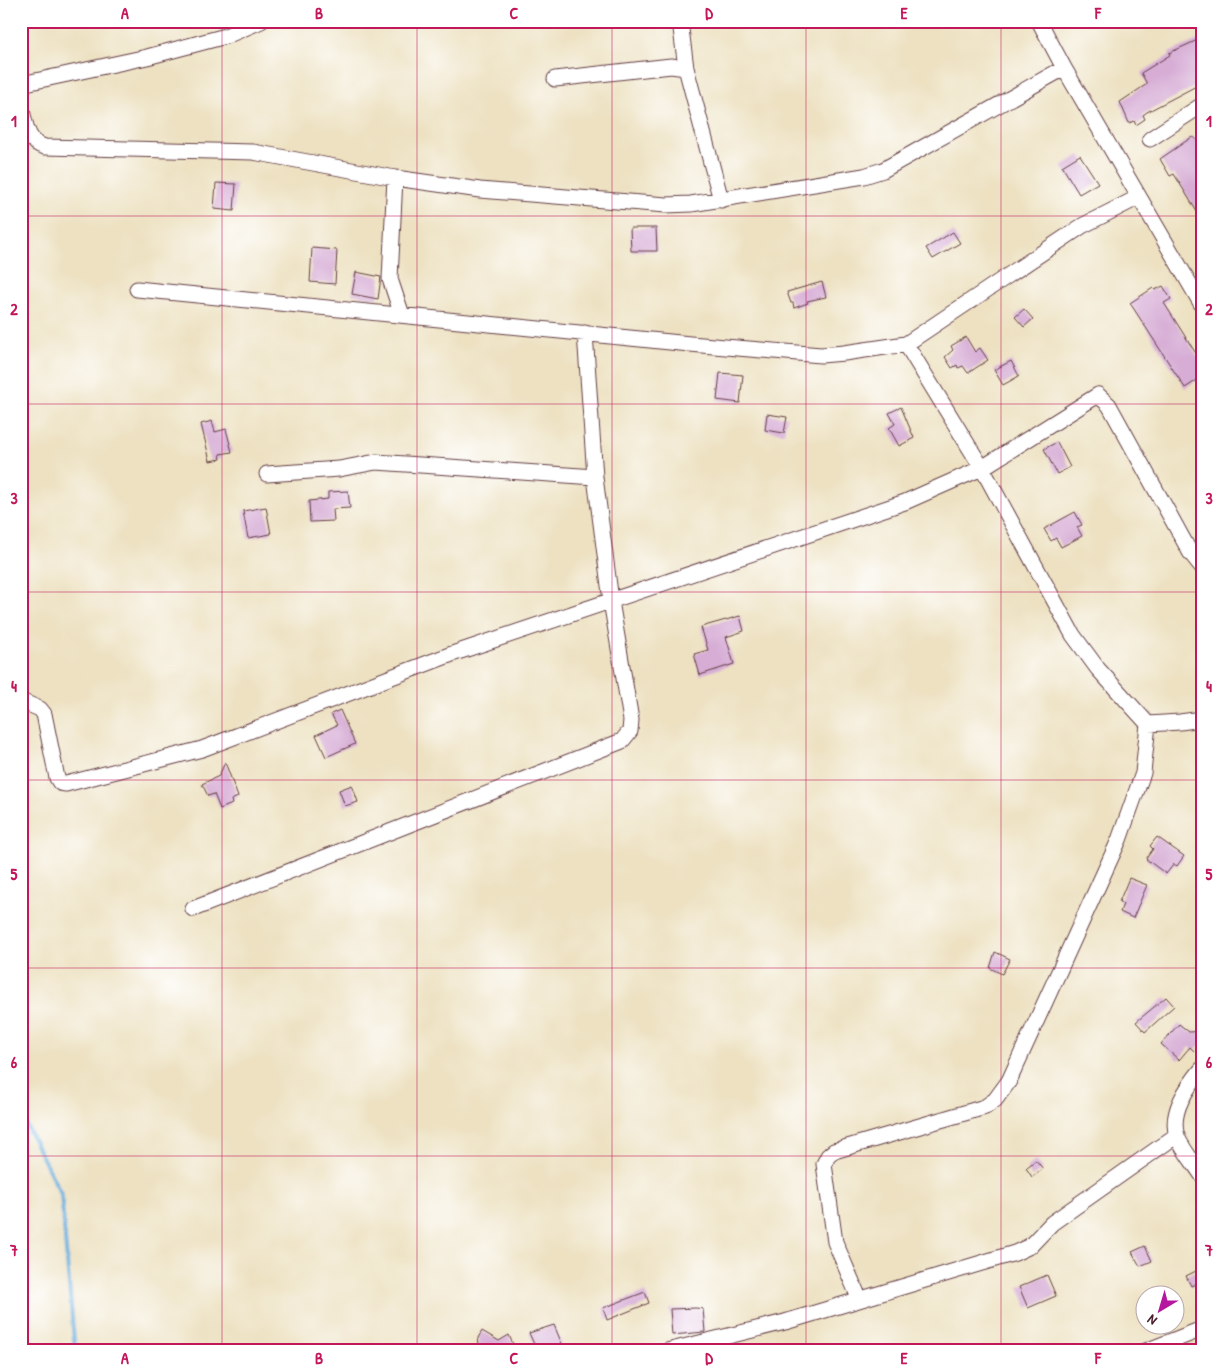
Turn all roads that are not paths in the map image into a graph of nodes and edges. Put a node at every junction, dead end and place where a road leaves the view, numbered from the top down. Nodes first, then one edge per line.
1 (262, 21) edge
2 (680, 21) edge
3 (1039, 21) edge
4 (686, 68) junction
5 (1064, 68) junction
6 (555, 79) dead end
7 (21, 87) edge
8 (1202, 105) edge
9 (21, 107) edge
10 (1150, 139) dead end
11 (395, 178) junction
12 (1139, 197) junction
13 (721, 200) junction
14 (137, 288) dead end
15 (1202, 305) edge
16 (402, 315) junction
17 (585, 333) junction
18 (906, 344) junction
19 (982, 468) junction
20 (267, 474) dead end
21 (595, 478) junction
22 (1202, 567) edge
23 (611, 601) junction
24 (21, 701) edge
25 (1202, 719) edge
26 (1148, 724) junction
27 (193, 909) dead end
28 (1202, 1069) edge
29 (1177, 1135) junction
30 (1202, 1175) edge
31 (859, 1298) junction
32 (1202, 1329) edge
33 (667, 1351) edge
34 (1146, 1351) edge

1 - 7 street
2 - 4 street
3 - 5 street
4 - 6 street
4 - 13 street
5 - 12 street
5 - 13 street
8 - 10 street
9 - 11 street
11 - 13 street
11 - 16 street
12 - 15 street
12 - 18 street
14 - 16 street
16 - 17 street
17 - 18 street
17 - 21 street
18 - 19 street
19 - 22 street
19 - 23 street
19 - 26 street
20 - 21 street
21 - 23 street
23 - 24 street
23 - 27 street
25 - 26 street
26 - 31 street
28 - 29 street
29 - 30 street
29 - 31 street
31 - 33 street
32 - 34 street

